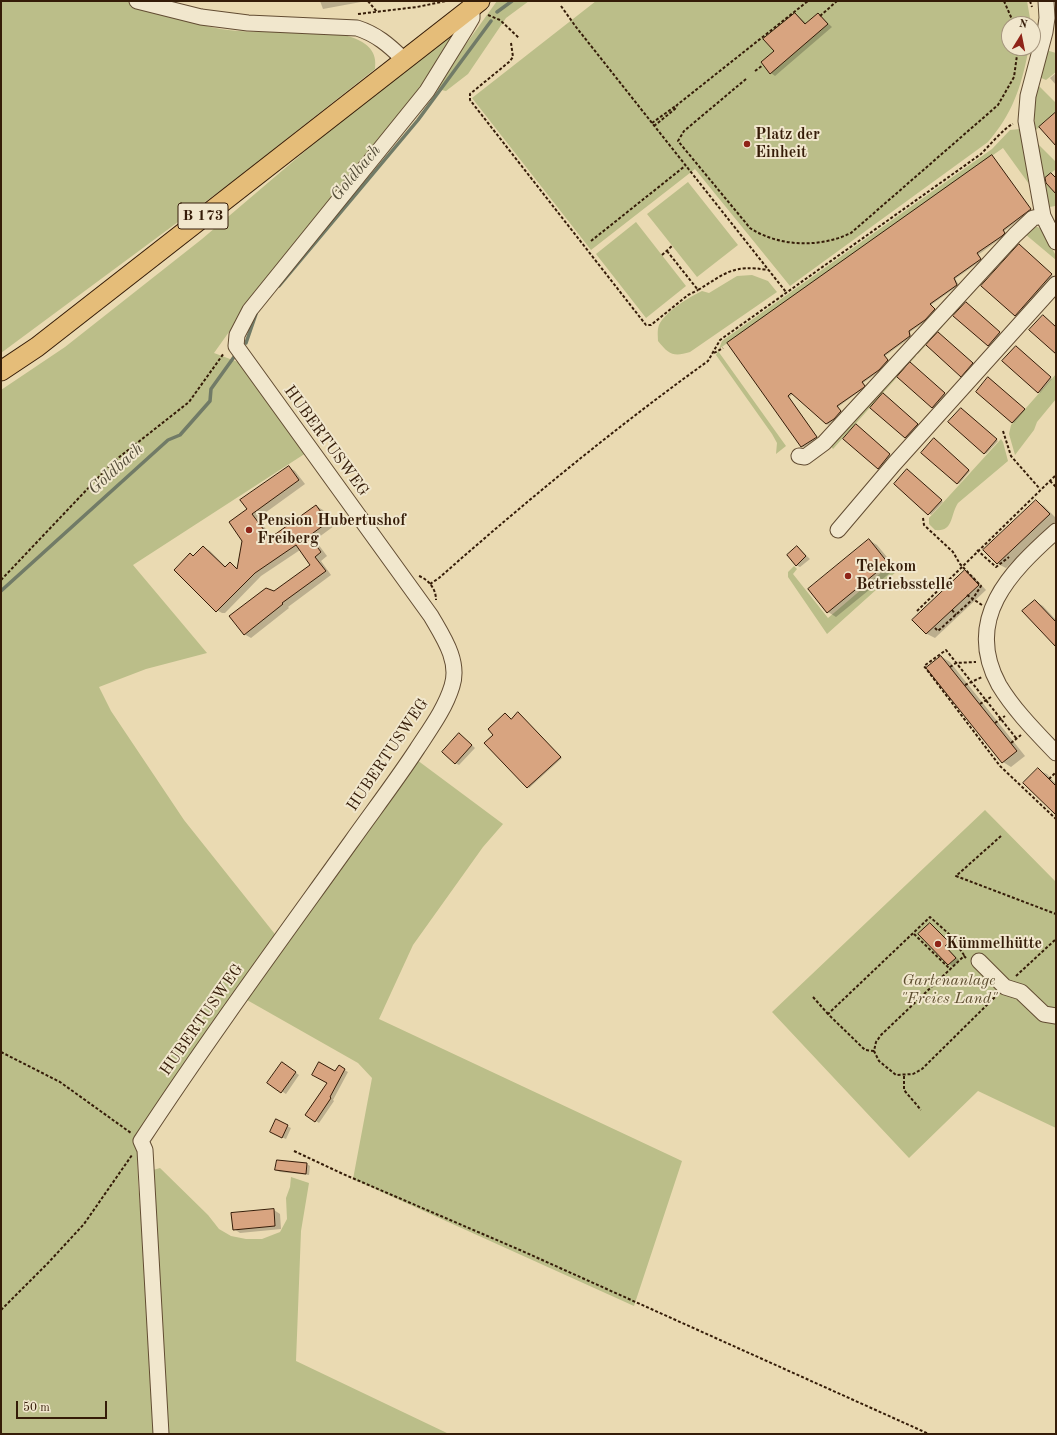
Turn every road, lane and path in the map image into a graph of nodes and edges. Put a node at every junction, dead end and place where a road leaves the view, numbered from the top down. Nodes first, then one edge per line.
1 (137, 1) edge
2 (368, 1) edge
3 (446, 1) edge
4 (808, 1) edge
5 (837, 1) edge
6 (1004, 1) edge
7 (1046, 1) edge
8 (476, 4) edge
9 (561, 6) dead end
10 (377, 12) junction
11 (820, 16) dead end
12 (1011, 16) edge
13 (343, 26) junction
14 (519, 38) dead end
15 (511, 43) dead end
16 (1049, 48) edge
17 (1018, 56) edge
18 (403, 59) junction
19 (763, 65) dead end
20 (755, 71) dead end
21 (746, 79) dead end
22 (1026, 121) junction
23 (653, 125) junction
24 (686, 166) junction
25 (1042, 216) junction
26 (591, 241) dead end
27 (1056, 242) edge
28 (672, 246) dead end
29 (667, 251) junction
30 (662, 255) dead end
31 (768, 270) junction
32 (1056, 284) edge
33 (698, 290) junction
34 (786, 292) junction
35 (237, 335) junction
36 (723, 348) dead end
37 (713, 353) junction
38 (1, 371) edge
39 (1003, 431) dead end
40 (799, 456) dead end
41 (1056, 475) edge
42 (1050, 481) junction
43 (1056, 487) edge
44 (1040, 490) junction
45 (923, 518) dead end
46 (838, 530) dead end
47 (1056, 531) edge
48 (977, 550) junction
49 (1009, 557) dead end
50 (963, 567) junction
51 (1, 580) edge
52 (430, 584) dead end
53 (968, 595) dead end
54 (972, 600) junction
55 (952, 610) dead end
56 (992, 610) junction
57 (917, 611) dead end
58 (956, 614) junction
59 (934, 626) dead end
60 (956, 663) junction
61 (991, 666) junction
62 (950, 667) dead end
63 (970, 681) junction
64 (964, 685) dead end
65 (1016, 738) dead end
66 (1056, 753) edge
67 (1055, 774) edge
68 (1049, 779) dead end
69 (1056, 819) edge
70 (1002, 836) dead end
71 (1056, 914) edge
72 (913, 933) junction
73 (1056, 939) edge
74 (964, 956) junction
75 (979, 961) joint
76 (950, 968) junction
77 (1005, 987) junction
78 (813, 997) dead end
79 (828, 1014) junction
80 (1056, 1016) edge
81 (874, 1050) junction
82 (1, 1052) edge
83 (904, 1076) junction
84 (921, 1110) dead end
85 (141, 1141) junction
86 (294, 1151) dead end
87 (1, 1310) edge
88 (161, 1434) edge
89 (929, 1434) edge

1 - 13 street
2 - 10 path
3 - 10 path
4 - 23 path
5 - 11 path
6 - 12 path
7 - 16 street
8 - 14 path
8 - 18 main road, B 173
8 - 35 street
9 - 23 path
10 - 13 path
13 - 18 street
15 - 33 path
16 - 22 street
17 - 21 path
18 - 38 main road, B 173
19 - 20 path
22 - 25 street
22 - 34 path
23 - 24 path
24 - 26 path
24 - 31 path
25 - 27 street
25 - 40 street
28 - 29 path
29 - 30 path
29 - 33 path
31 - 33 path
31 - 34 path
32 - 46 street
34 - 37 path
35 - 51 path
35 - 85 street, HUBERTUSWEG
36 - 37 path
37 - 52 path
39 - 44 path
41 - 42 path
42 - 43 path
42 - 44 path
44 - 48 path
45 - 50 path
47 - 56 street
48 - 49 path
48 - 50 path
50 - 54 path
50 - 57 path
53 - 54 path
54 - 56 path
54 - 58 path
55 - 58 path
56 - 61 street
58 - 59 path
60 - 61 path
60 - 62 path
60 - 63 path
60 - 69 path
61 - 63 path
61 - 66 street
63 - 64 path
63 - 65 path
67 - 68 path
70 - 71 path
72 - 74 path
72 - 76 path
72 - 79 path
73 - 77 path
74 - 75 path
74 - 76 path
75 - 77 street
76 - 81 path
77 - 80 street
77 - 83 path
78 - 79 path
79 - 81 path
81 - 83 path
82 - 85 path
83 - 84 path
85 - 87 path
85 - 88 street
86 - 89 path

